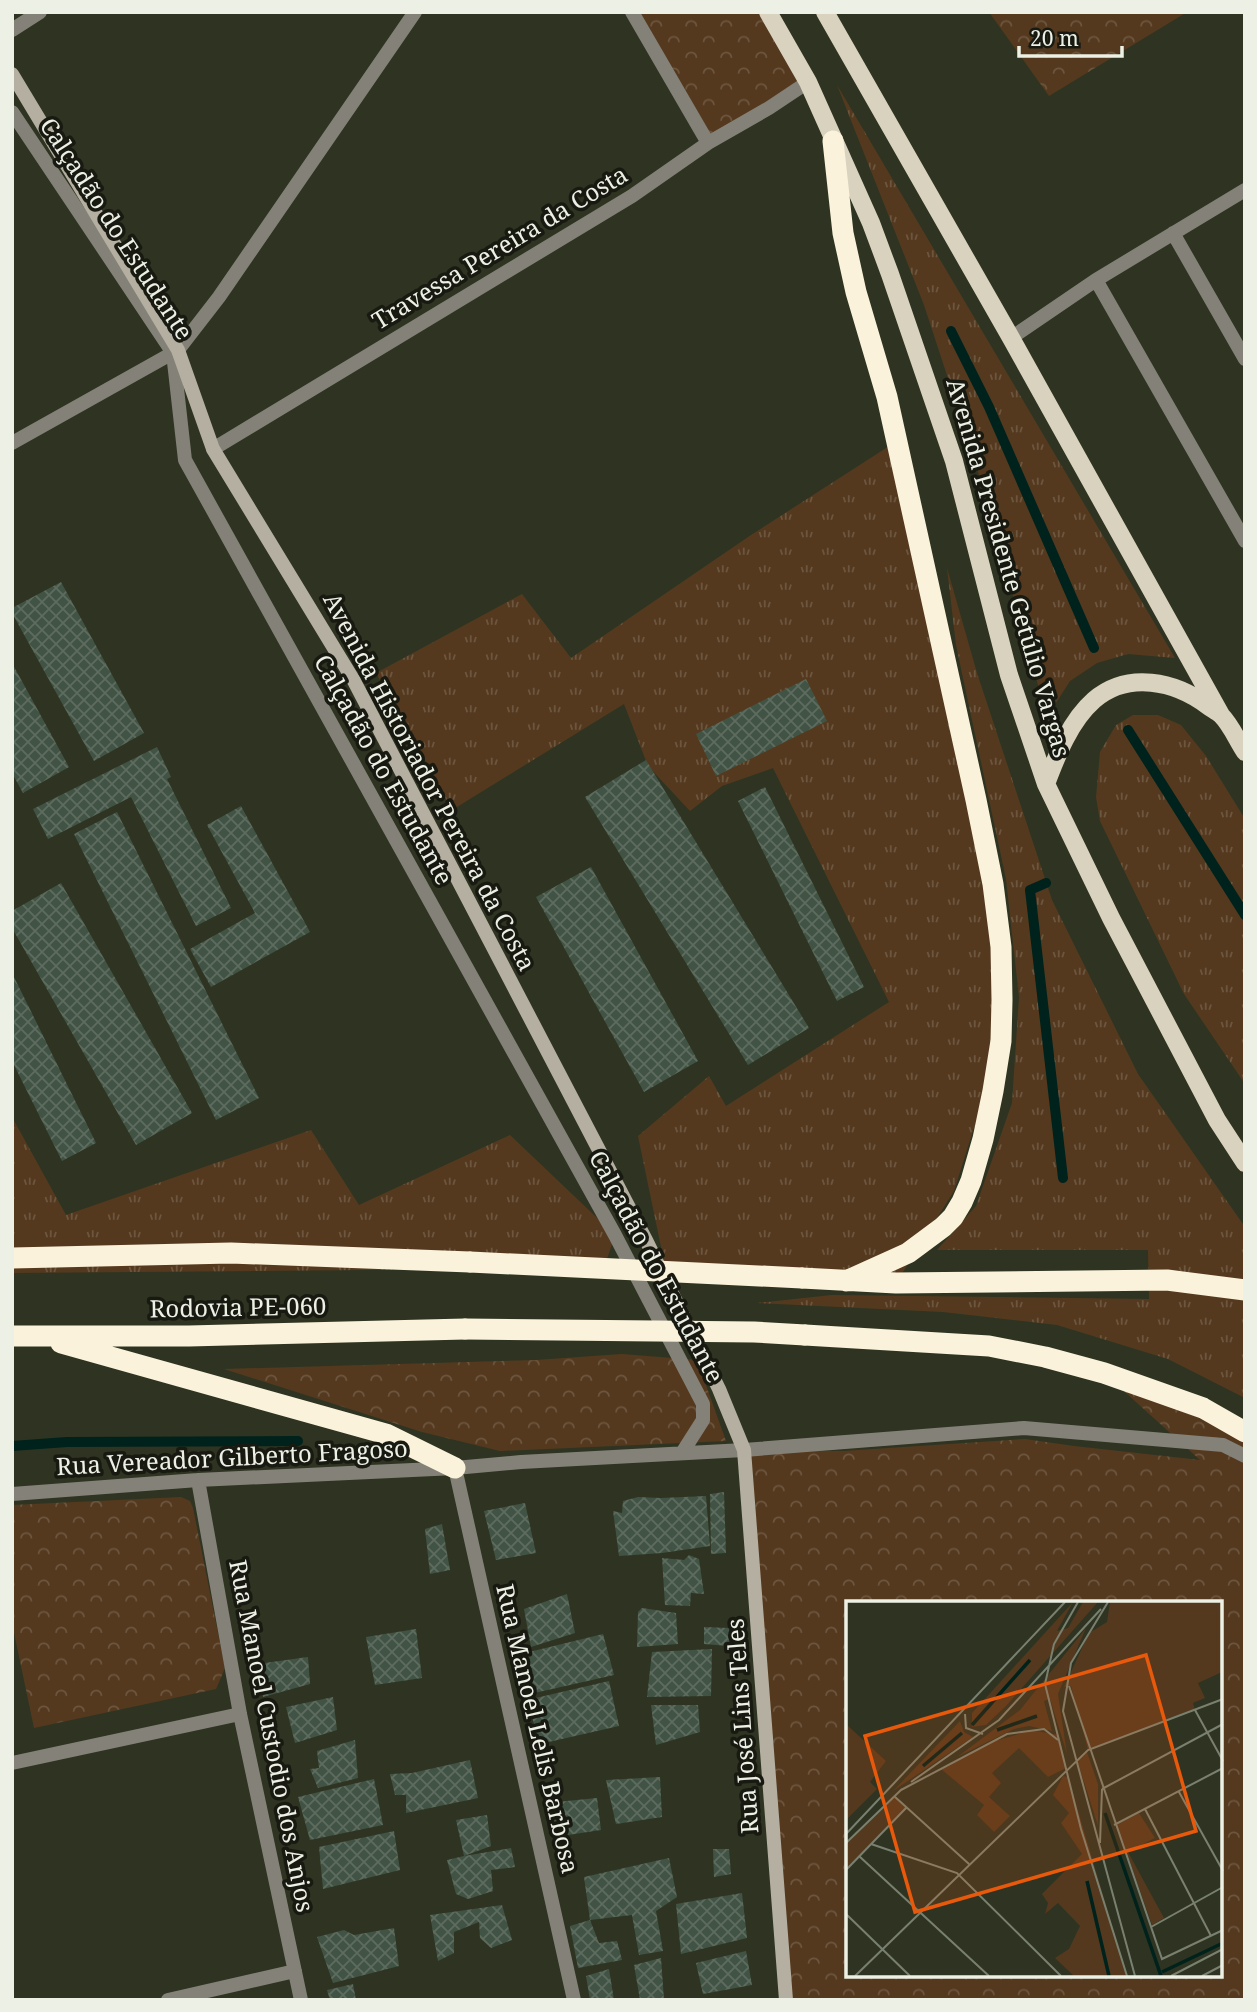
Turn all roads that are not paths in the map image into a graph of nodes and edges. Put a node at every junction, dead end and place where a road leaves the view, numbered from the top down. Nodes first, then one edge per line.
1 (40, 12) edge
2 (415, 12) edge
3 (632, 12) edge
4 (768, 12) edge
5 (825, 12) edge
6 (12, 30) edge
7 (12, 74) edge
8 (808, 82) junction
9 (12, 112) edge
10 (834, 141) junction
11 (708, 143) junction
12 (1245, 190) edge
13 (1173, 233) junction
14 (1096, 281) junction
15 (1011, 338) junction
16 (175, 351) junction
17 (1245, 359) edge
18 (12, 443) edge
19 (213, 449) junction
20 (1245, 541) edge
21 (1222, 715) junction
22 (1245, 752) edge
23 (1046, 784) junction
24 (1245, 1163) edge
25 (12, 1258) edge
26 (846, 1281) junction
27 (1245, 1290) edge
28 (12, 1336) edge
29 (36, 1336) junction
30 (1245, 1432) edge
31 (744, 1450) junction
32 (682, 1452) junction
33 (1245, 1456) edge
34 (455, 1468) junction
35 (198, 1480) junction
36 (12, 1494) edge
37 (240, 1714) junction
38 (12, 1763) edge
39 (295, 1971) junction
40 (168, 2000) edge
41 (301, 2000) edge
42 (574, 2000) edge
43 (786, 2000) edge

1 - 6 street
2 - 16 street
3 - 11 street
4 - 8 main road, Avenida Presidente Getúlio Vargas
5 - 15 main road
7 - 16 street, Avenida Historiador Pereira da Costa
8 - 10 main road, Avenida Presidente Getúlio Vargas
8 - 11 street, Travessa Pereira da Costa
9 - 16 street, Calçadão do Estudante
10 - 23 main road, Avenida Presidente Getúlio Vargas
10 - 26 highway
11 - 19 street, Travessa Pereira da Costa
12 - 13 street
13 - 14 street
13 - 17 street
14 - 15 street
14 - 20 street
15 - 21 main road
16 - 18 street
16 - 19 street, Avenida Historiador Pereira da Costa
16 - 32 street, Calçadão do Estudante
19 - 31 street, Avenida Historiador Pereira da Costa
21 - 22 main road
21 - 23 main road
23 - 24 main road, Avenida Presidente Getúlio Vargas
25 - 26 highway, bridge
26 - 27 highway
28 - 29 highway, Rodovia PE-060
29 - 30 highway, Rodovia PE-060, bridge
29 - 34 highway
31 - 32 street, Rua Vereador Gilberto Fragoso
31 - 33 street, Rua Vereador Gilberto Fragoso
31 - 43 street, Rua José Lins Teles
32 - 34 street, Rua Vereador Gilberto Fragoso
34 - 35 street, Rua Vereador Gilberto Fragoso
34 - 42 street, Rua Manoel Lelis Barbosa
35 - 36 street, Rua Vereador Gilberto Fragoso
35 - 37 street, Rua Manoel Custodio dos Anjos
37 - 38 street
37 - 39 street, Rua Manoel Custodio dos Anjos
39 - 40 street
39 - 41 street, Rua Manoel Custodio dos Anjos

